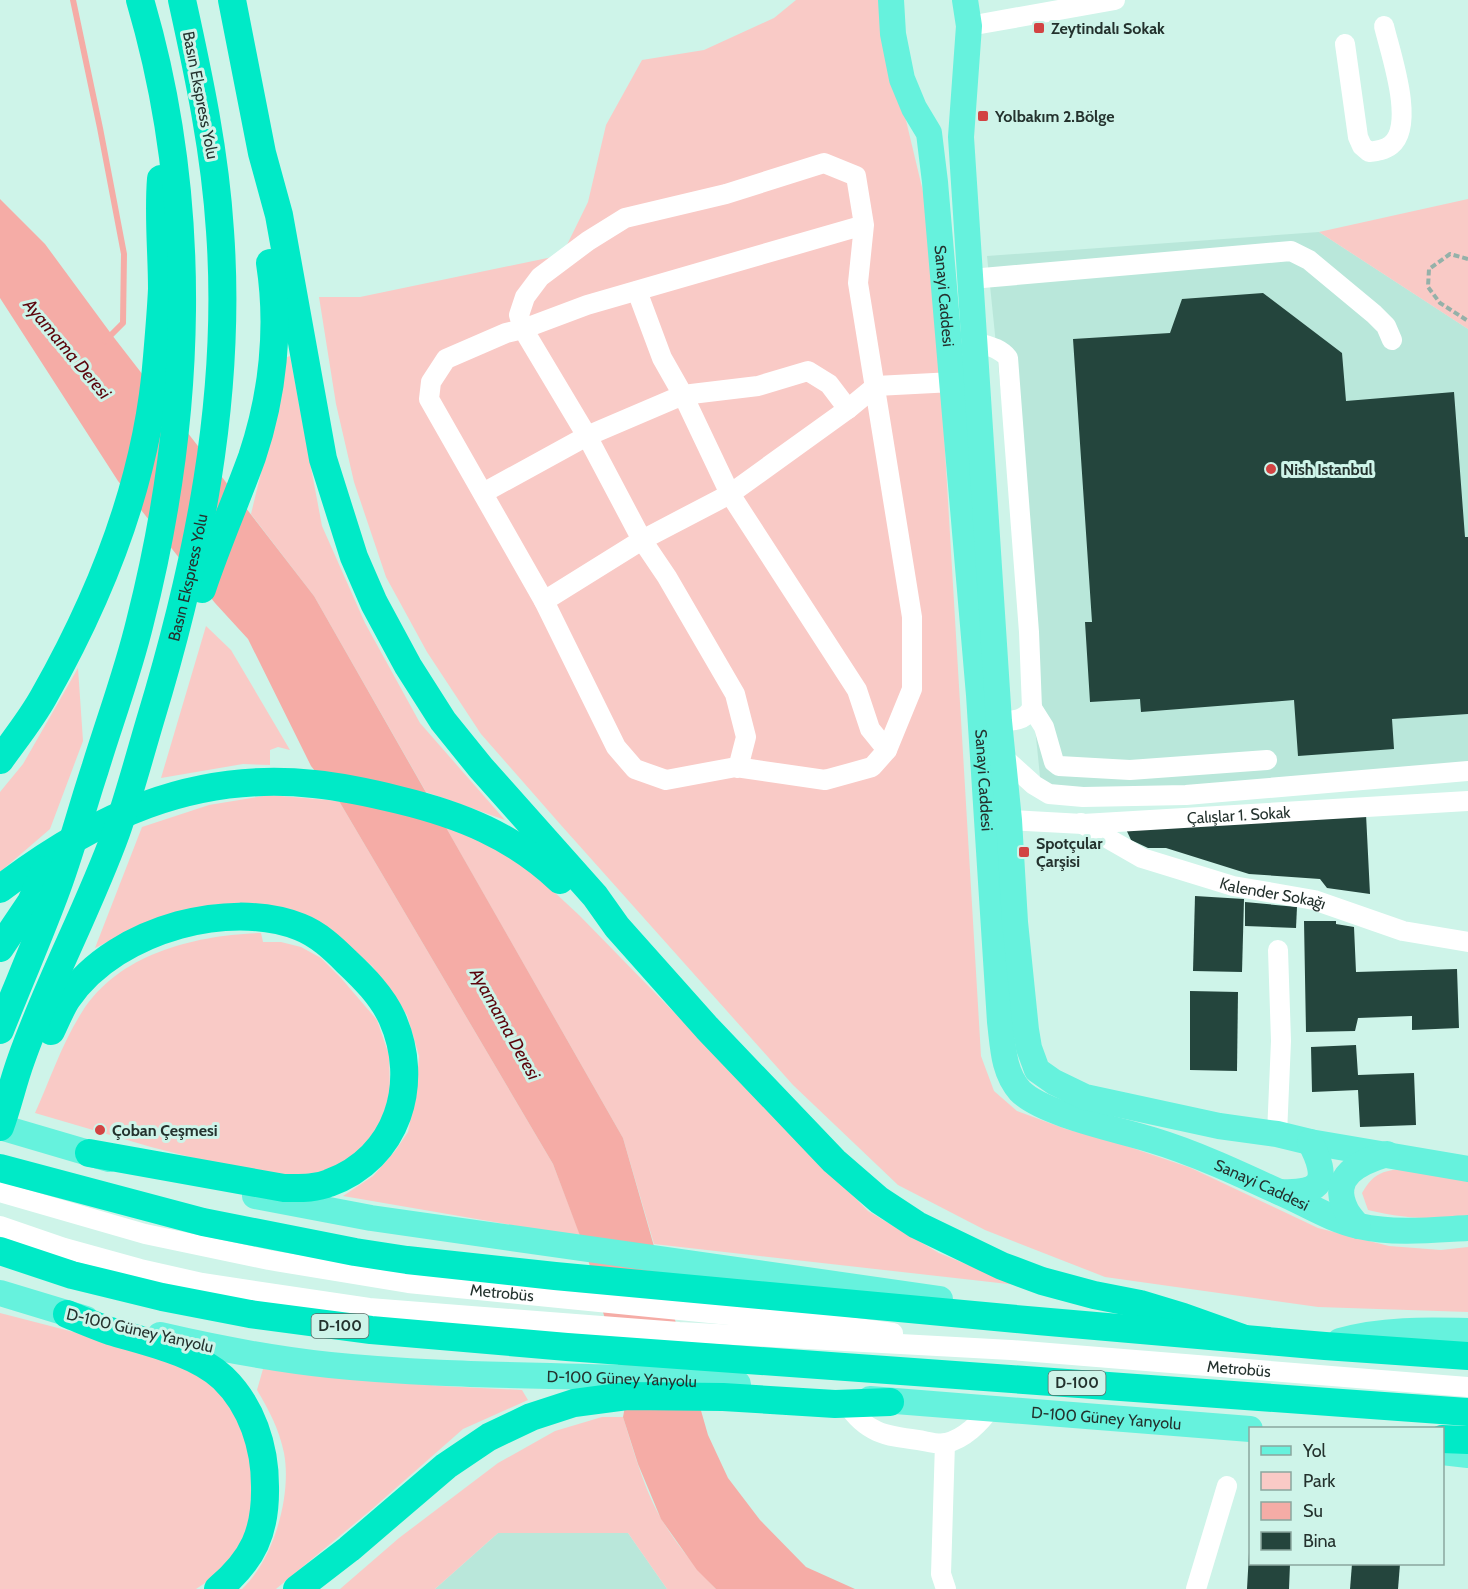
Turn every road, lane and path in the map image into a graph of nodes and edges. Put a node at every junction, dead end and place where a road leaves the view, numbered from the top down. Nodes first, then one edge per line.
1 (140, 0) edge
2 (182, 0) edge
3 (232, 0) edge
4 (891, 0) edge
5 (965, 0) edge
6 (1115, 0) edge
7 (969, 26) junction
8 (1384, 26) dead end
9 (1345, 44) dead end
10 (964, 103) junction
11 (914, 108) junction
12 (169, 136) junction
13 (262, 153) junction
14 (864, 225) junction
15 (968, 241) junction
16 (942, 243) junction
17 (1468, 259) edge
18 (971, 279) junction
19 (636, 291) junction
20 (1468, 321) edge
21 (524, 329) junction
22 (1392, 340) dead end
23 (975, 342) junction
24 (953, 382) junction
25 (876, 386) junction
26 (683, 395) junction
27 (848, 409) junction
28 (587, 436) junction
29 (483, 493) junction
30 (730, 494) junction
31 (642, 540) junction
32 (193, 594) junction
33 (544, 601) junction
34 (1032, 708) junction
35 (999, 721) junction
36 (887, 750) junction
37 (1003, 757) junction
38 (0, 760) edge
39 (1267, 760) dead end
40 (738, 768) junction
41 (95, 769) junction
42 (1468, 771) edge
43 (1049, 794) junction
44 (1468, 801) edge
45 (1009, 820) junction
46 (1083, 824) junction
47 (0, 889) edge
48 (617, 927) junction
49 (1468, 942) edge
50 (0, 948) edge
51 (1278, 950) dead end
52 (0, 1030) edge
53 (2, 1121) edge
54 (1277, 1134) junction
55 (1310, 1142) junction
56 (88, 1153) junction
57 (1387, 1154) junction
58 (0, 1168) edge
59 (1468, 1169) edge
60 (0, 1192) edge
61 (1279, 1192) junction
62 (75, 1202) junction
63 (0, 1226) edge
64 (1358, 1226) junction
65 (1468, 1228) edge
66 (0, 1251) edge
67 (0, 1293) edge
68 (67, 1314) junction
69 (1038, 1321) junction
70 (1468, 1331) edge
71 (1242, 1338) junction
72 (1325, 1346) junction
73 (1011, 1350) junction
74 (1468, 1356) edge
75 (1468, 1387) edge
76 (890, 1402) junction
77 (846, 1403) junction
78 (990, 1409) junction
79 (1468, 1412) edge
80 (1249, 1429) edge
81 (1444, 1439) edge
82 (1468, 1440) edge
83 (945, 1443) junction
84 (1444, 1452) edge
85 (1468, 1455) edge
86 (1227, 1486) dead end
87 (349, 1549) junction
88 (218, 1589) edge
89 (297, 1589) edge
90 (312, 1589) edge
91 (946, 1589) edge
92 (1196, 1589) edge

1 - 12 highway
2 - 32 highway, Basın Ekspress Yolu
3 - 13 highway
4 - 11 main road, Sanayi Caddesi
5 - 7 main road, Sanayi Caddesi
6 - 7 street
7 - 10 main road, Sanayi Caddesi
8 - 9 street
10 - 11 main road
10 - 15 main road, Sanayi Caddesi
11 - 16 main road, Sanayi Caddesi
12 - 38 highway
12 - 41 highway
13 - 32 highway
13 - 48 highway
14 - 19 street
14 - 21 street
14 - 25 street
15 - 16 main road
15 - 18 main road, Sanayi Caddesi
16 - 24 main road, Sanayi Caddesi
17 - 20 path
18 - 22 street
18 - 23 main road, Sanayi Caddesi
19 - 21 street
19 - 26 street
21 - 28 street
21 - 29 street
23 - 34 street
23 - 35 main road, Sanayi Caddesi
24 - 25 street
24 - 61 main road, Sanayi Caddesi
25 - 27 street
25 - 36 street
26 - 27 street
26 - 28 street
26 - 30 street
27 - 30 street
28 - 29 street
28 - 31 street
29 - 33 street
30 - 31 street
30 - 36 street
31 - 33 street
31 - 40 street
32 - 53 highway, Basın Ekspress Yolu
33 - 40 street
34 - 35 street
34 - 39 street
35 - 37 main road, Sanayi Caddesi
36 - 40 street
37 - 43 street, Kalender Sokağı
37 - 45 main road, Sanayi Caddesi
41 - 50 highway
41 - 52 highway
42 - 43 street
43 - 46 street, Kalender Sokağı
44 - 46 street, Çalışlar 1. Sokak
45 - 46 street, Çalışlar 1. Sokak
45 - 54 main road, Sanayi Caddesi
46 - 49 street, Kalender Sokağı
47 - 48 highway
48 - 71 highway
51 - 54 street
53 - 56 main road
53 - 56 highway
54 - 55 main road, Sanayi Caddesi
55 - 57 main road, Sanayi Caddesi
55 - 61 main road
56 - 69 main road
57 - 59 main road, Sanayi Caddesi
57 - 64 main road
58 - 62 highway
60 - 62 street, Metrobüs
61 - 64 main road, Sanayi Caddesi
62 - 69 highway
62 - 73 street, Metrobüs
63 - 73 street, Metrobüs
64 - 65 main road, Sanayi Caddesi
66 - 79 highway, D-100
67 - 68 main road, D-100 Güney Yanyolu
68 - 76 main road, D-100 Güney Yanyolu
68 - 88 highway
69 - 71 highway
70 - 72 main road
71 - 72 highway
72 - 74 highway
73 - 75 street, Metrobüs
76 - 77 highway
76 - 78 main road, D-100 Güney Yanyolu
77 - 83 street
77 - 87 highway
78 - 80 main road, D-100 Güney Yanyolu
78 - 83 street
81 - 82 highway
83 - 91 street
84 - 85 main road
86 - 92 street
87 - 89 highway
87 - 90 highway

